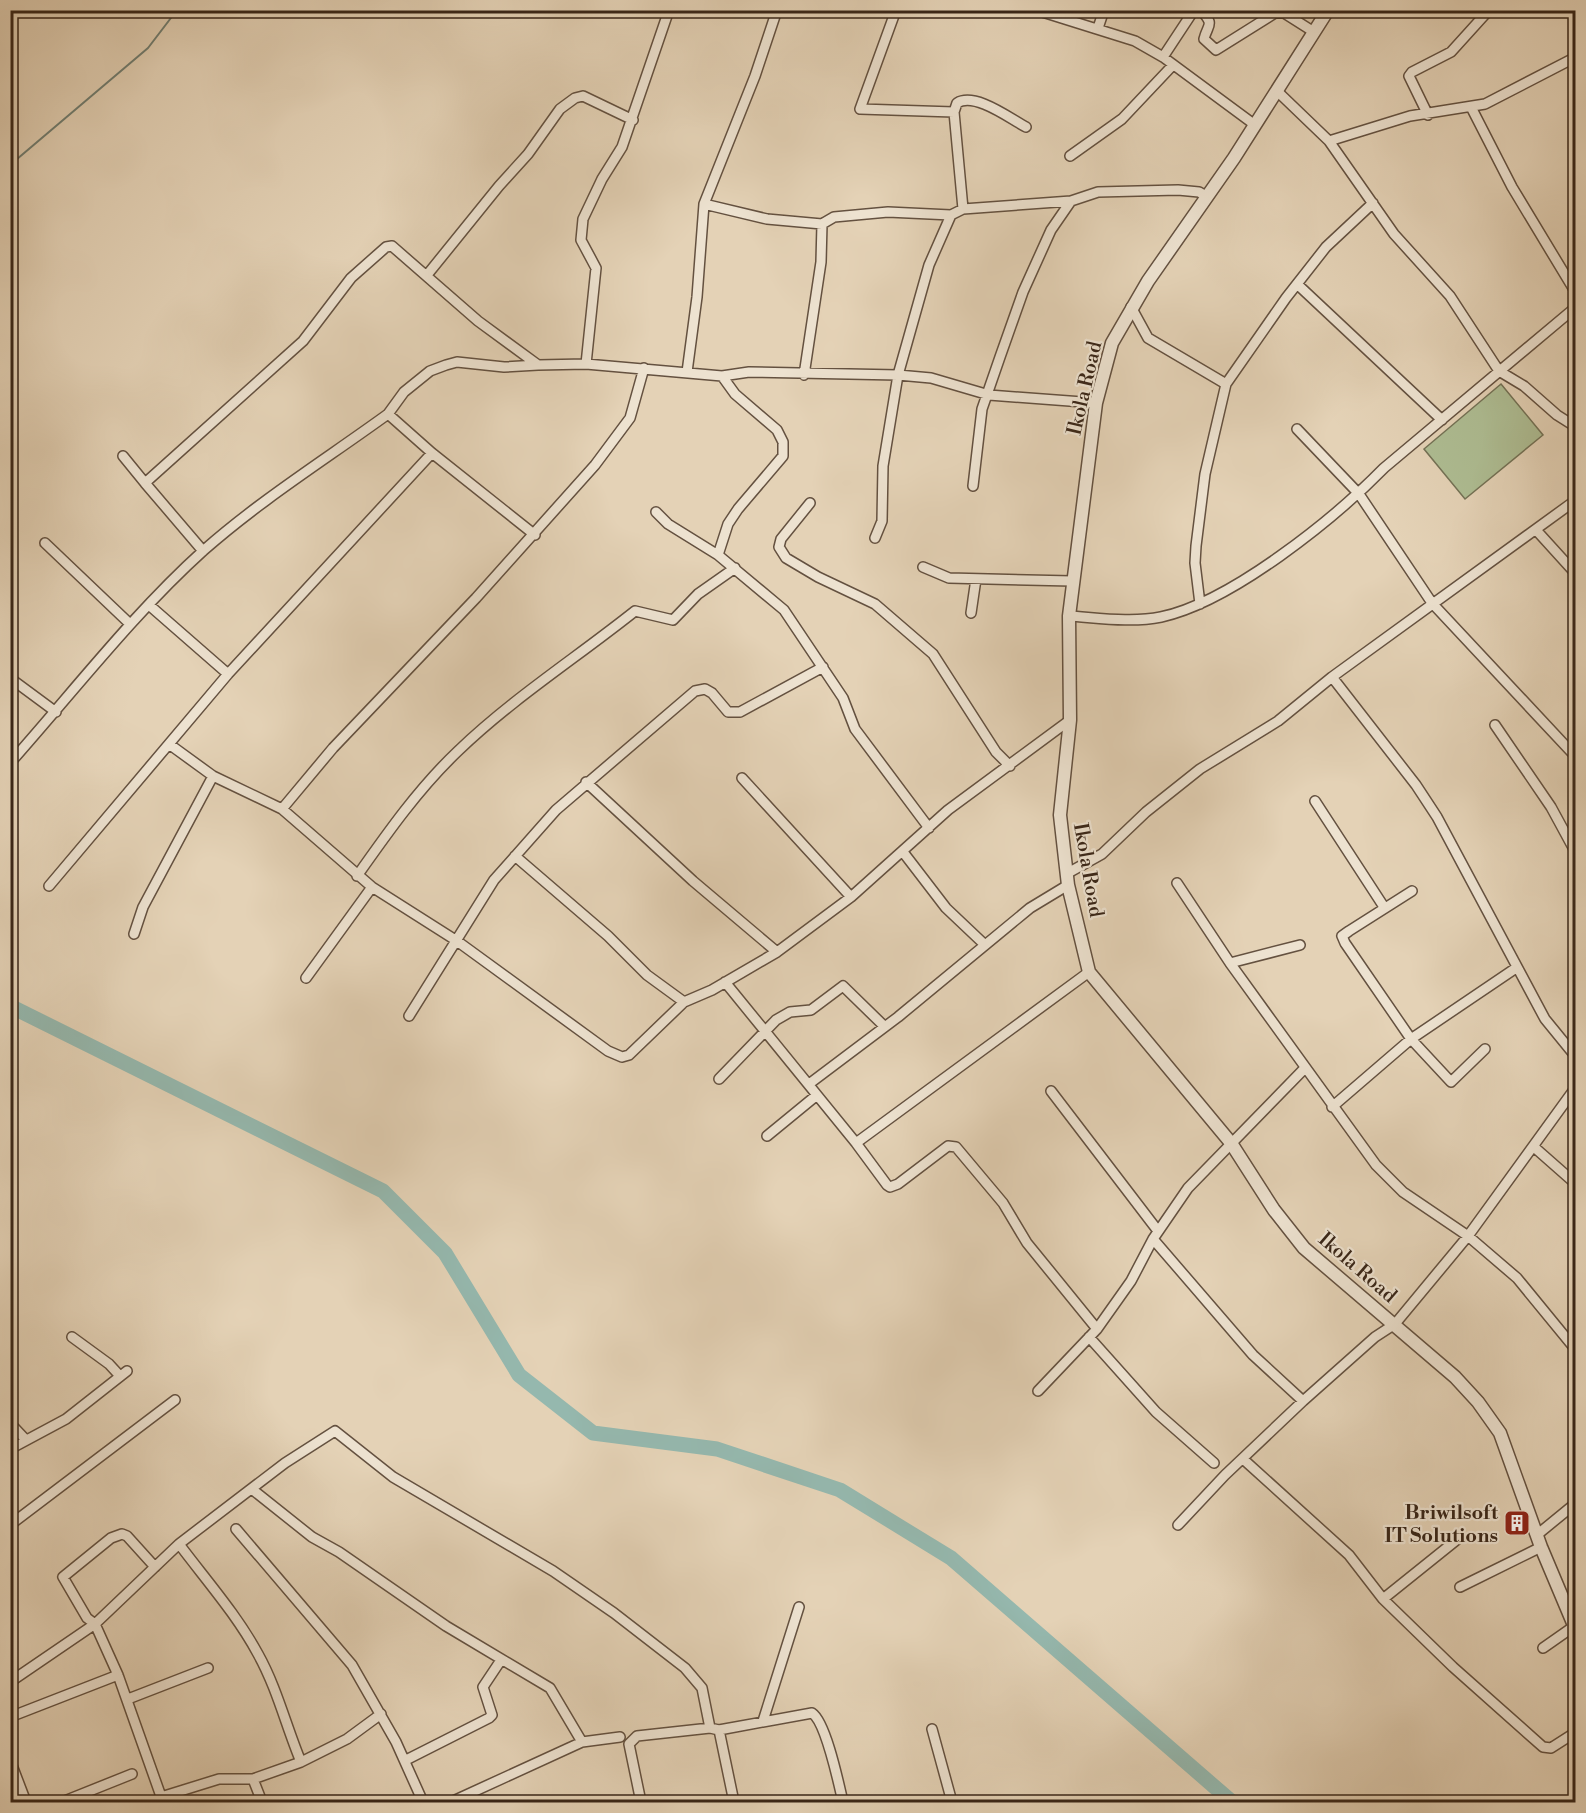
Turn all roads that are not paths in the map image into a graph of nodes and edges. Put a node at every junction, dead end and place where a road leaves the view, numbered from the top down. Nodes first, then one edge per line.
1 (669, 10) edge
2 (777, 10) edge
3 (896, 10) edge
4 (1036, 10) edge
5 (1104, 10) edge
6 (1194, 10) edge
7 (1201, 10) edge
8 (1328, 10) edge
9 (1490, 10) edge
10 (1098, 28) junction
11 (1314, 32) junction
12 (1163, 57) junction
13 (1573, 58) edge
14 (1173, 65) junction
15 (1575, 70) edge
16 (1277, 91) junction
17 (1471, 107) junction
18 (954, 112) junction
19 (1428, 115) junction
20 (633, 120) junction
21 (1255, 125) junction
22 (1026, 127) dead end
23 (1329, 141) junction
24 (1070, 156) dead end
25 (1206, 196) junction
26 (1071, 201) junction
27 (704, 204) junction
28 (1373, 204) junction
29 (963, 209) junction
30 (951, 215) junction
31 (822, 224) junction
32 (427, 275) junction
33 (1297, 284) junction
34 (1575, 293) edge
35 (1131, 307) junction
36 (1575, 307) edge
37 (586, 364) junction
38 (538, 365) junction
39 (644, 368) junction
40 (1499, 371) junction
41 (687, 372) junction
42 (804, 375) junction
43 (898, 375) junction
44 (722, 376) junction
45 (1226, 384) junction
46 (989, 395) junction
47 (1096, 403) junction
48 (388, 414) junction
49 (1442, 420) junction
50 (1575, 427) edge
51 (1297, 429) dead end
52 (432, 453) junction
53 (123, 456) dead end
54 (145, 483) junction
55 (973, 486) dead end
56 (1359, 494) junction
57 (1575, 500) edge
58 (810, 503) dead end
59 (656, 512) dead end
60 (1537, 531) junction
61 (535, 535) junction
62 (875, 537) dead end
63 (45, 543) dead end
64 (203, 551) junction
65 (718, 555) junction
66 (923, 567) dead end
67 (735, 568) junction
68 (1575, 574) edge
69 (976, 579) junction
70 (1072, 581) junction
71 (1432, 603) junction
72 (1200, 604) junction
73 (149, 605) junction
74 (971, 613) dead end
75 (1070, 616) junction
76 (130, 624) junction
77 (823, 667) junction
78 (228, 674) junction
79 (1332, 677) junction
80 (10, 678) edge
81 (56, 712) junction
82 (1070, 720) junction
83 (1496, 725) dead end
84 (170, 744) junction
85 (1575, 757) edge
86 (10, 763) edge
87 (1010, 766) junction
88 (213, 776) junction
89 (742, 778) dead end
90 (586, 782) junction
91 (1315, 801) dead end
92 (282, 809) junction
93 (929, 828) junction
94 (903, 852) junction
95 (1575, 853) edge
96 (515, 856) junction
97 (357, 876) junction
98 (1068, 879) junction
99 (1177, 883) dead end
100 (49, 886) dead end
101 (372, 887) junction
102 (1412, 891) dead end
103 (850, 897) junction
104 (1384, 907) junction
105 (134, 934) dead end
106 (457, 941) junction
107 (984, 944) junction
108 (1300, 945) dead end
109 (777, 952) junction
110 (1230, 963) junction
111 (1516, 968) junction
112 (1089, 972) junction
113 (306, 978) dead end
114 (725, 982) junction
115 (684, 1002) junction
116 (409, 1016) dead end
117 (884, 1026) junction
118 (768, 1032) junction
119 (1411, 1039) junction
120 (1485, 1049) dead end
121 (1575, 1057) edge
122 (1305, 1068) junction
123 (719, 1079) dead end
124 (809, 1084) junction
125 (1575, 1087) edge
126 (1051, 1091) dead end
127 (817, 1095) junction
128 (1332, 1107) junction
129 (767, 1136) dead end
130 (856, 1143) junction
131 (1231, 1143) junction
132 (1534, 1147) junction
133 (1575, 1184) edge
134 (1155, 1235) junction
135 (1468, 1236) junction
136 (1395, 1324) junction
137 (1097, 1329) junction
138 (72, 1337) dead end
139 (1089, 1337) junction
140 (1575, 1350) edge
141 (1038, 1391) dead end
142 (175, 1400) dead end
143 (1303, 1401) junction
144 (10, 1424) edge
145 (26, 1440) junction
146 (10, 1449) edge
147 (1243, 1459) junction
148 (1214, 1463) dead end
149 (254, 1490) junction
150 (1575, 1503) edge
151 (10, 1525) edge
152 (1179, 1525) dead end
153 (236, 1529) dead end
154 (1538, 1534) junction
155 (1459, 1539) dead end
156 (179, 1544) junction
157 (1541, 1546) junction
158 (155, 1567) junction
159 (1460, 1587) dead end
160 (1383, 1599) junction
161 (799, 1607) dead end
162 (95, 1623) junction
163 (1574, 1628) edge
164 (1543, 1648) dead end
165 (501, 1660) junction
166 (208, 1668) dead end
167 (118, 1675) junction
168 (10, 1682) edge
169 (128, 1699) junction
170 (381, 1714) junction
171 (10, 1717) edge
172 (763, 1720) junction
173 (714, 1729) junction
174 (932, 1729) dead end
175 (1575, 1732) edge
176 (620, 1737) dead end
177 (582, 1742) junction
178 (10, 1760) edge
179 (406, 1760) junction
180 (300, 1762) junction
181 (132, 1774) dead end
182 (253, 1779) junction
183 (162, 1800) edge
184 (26, 1803) edge
185 (62, 1803) edge
186 (262, 1803) edge
187 (423, 1803) edge
188 (451, 1803) edge
189 (640, 1803) edge
190 (734, 1803) edge
191 (843, 1803) edge
192 (952, 1803) edge

1 - 20 street
2 - 27 street
3 - 18 street
4 - 10 street
5 - 10 street
6 - 12 street
7 - 11 street
8 - 11 street, Ikola Road
9 - 19 street
10 - 12 street
11 - 16 street, Ikola Road
12 - 14 street
13 - 15 street
13 - 17 street
14 - 21 street
14 - 24 street
16 - 21 street, Ikola Road
16 - 23 street
17 - 19 street
17 - 34 street
18 - 22 street
18 - 29 street
19 - 23 street
20 - 32 street
20 - 37 street
21 - 25 street, Ikola Road
23 - 28 street
25 - 26 street
25 - 35 street, Ikola Road
26 - 29 street
26 - 46 street
27 - 31 street
27 - 41 street
28 - 33 street
28 - 40 street
29 - 30 street
30 - 31 street
30 - 43 street
31 - 42 street
32 - 38 street
32 - 54 street
33 - 45 street
33 - 49 street
35 - 45 street
35 - 47 street, Ikola Road
36 - 40 street
37 - 38 street
37 - 39 street
38 - 48 street
39 - 41 street
39 - 61 street
40 - 49 street
40 - 50 street
41 - 44 street
42 - 43 street
42 - 44 street
43 - 46 street
43 - 62 street
44 - 65 street
45 - 72 street
46 - 47 street
46 - 55 street
47 - 70 street, Ikola Road
48 - 52 street
48 - 64 street
49 - 56 street
51 - 56 street
52 - 61 street
52 - 78 street
53 - 54 street
54 - 64 street
56 - 71 street
56 - 72 street
57 - 60 street
58 - 87 street
59 - 65 street
60 - 68 street
60 - 71 street
61 - 92 street
63 - 76 street
64 - 73 street
65 - 67 street
66 - 69 street
67 - 77 street
67 - 97 street
69 - 70 street
69 - 74 street
70 - 75 street, Ikola Road
71 - 79 street
71 - 85 street
72 - 75 street
73 - 76 street
73 - 78 street
75 - 82 street, Ikola Road
76 - 81 street
77 - 90 street
77 - 93 street
78 - 84 street
79 - 98 street
79 - 111 street
80 - 81 street
81 - 86 street
82 - 87 street
82 - 98 street, Ikola Road
83 - 95 street
84 - 88 street
84 - 100 street
87 - 93 street
88 - 92 street
88 - 105 street
89 - 103 street
90 - 96 street
90 - 109 street
91 - 104 street
92 - 97 street
93 - 94 street
94 - 103 street
94 - 107 street
96 - 106 street
96 - 115 street
97 - 101 street
98 - 107 street
98 - 112 street, Ikola Road
99 - 110 street
101 - 106 street
101 - 113 street
102 - 104 street
103 - 109 street
104 - 119 street
106 - 115 street
106 - 116 street
107 - 117 street
108 - 110 street
109 - 114 street
110 - 122 street
111 - 119 street
111 - 121 street
112 - 130 street
112 - 131 street, Ikola Road
114 - 115 street
114 - 118 street
117 - 118 street
117 - 124 street
118 - 123 street
118 - 124 street
119 - 120 street
119 - 128 street
122 - 128 street
122 - 131 street
124 - 127 street
125 - 132 street
126 - 134 street
127 - 129 street
127 - 130 street
128 - 135 street
130 - 137 street
131 - 134 street
131 - 136 street, Ikola Road
132 - 133 street
132 - 135 street
134 - 137 street
134 - 143 street
135 - 136 street
135 - 140 street
136 - 143 street
136 - 154 street, Ikola Road
137 - 139 street
138 - 145 street
139 - 141 street
139 - 148 street
142 - 151 street
143 - 147 street
144 - 145 street
145 - 146 street
147 - 152 street
147 - 160 street
149 - 156 street
149 - 165 street
149 - 173 street
150 - 154 street
153 - 170 street
154 - 157 street, Ikola Road
155 - 160 street
156 - 158 street
156 - 180 street
157 - 159 street
157 - 163 street, Ikola Road
158 - 162 street
158 - 162 street
160 - 175 street
161 - 172 street
162 - 167 street
162 - 168 street
163 - 164 street
165 - 177 street
165 - 179 street
166 - 169 street
167 - 169 street
167 - 171 street
169 - 183 street
170 - 179 street
170 - 180 street
172 - 173 street
172 - 191 street
173 - 189 street
173 - 190 street
174 - 192 street
176 - 177 street
177 - 188 street
178 - 184 street
179 - 187 street
180 - 182 street
181 - 185 street
182 - 183 street
182 - 186 street

